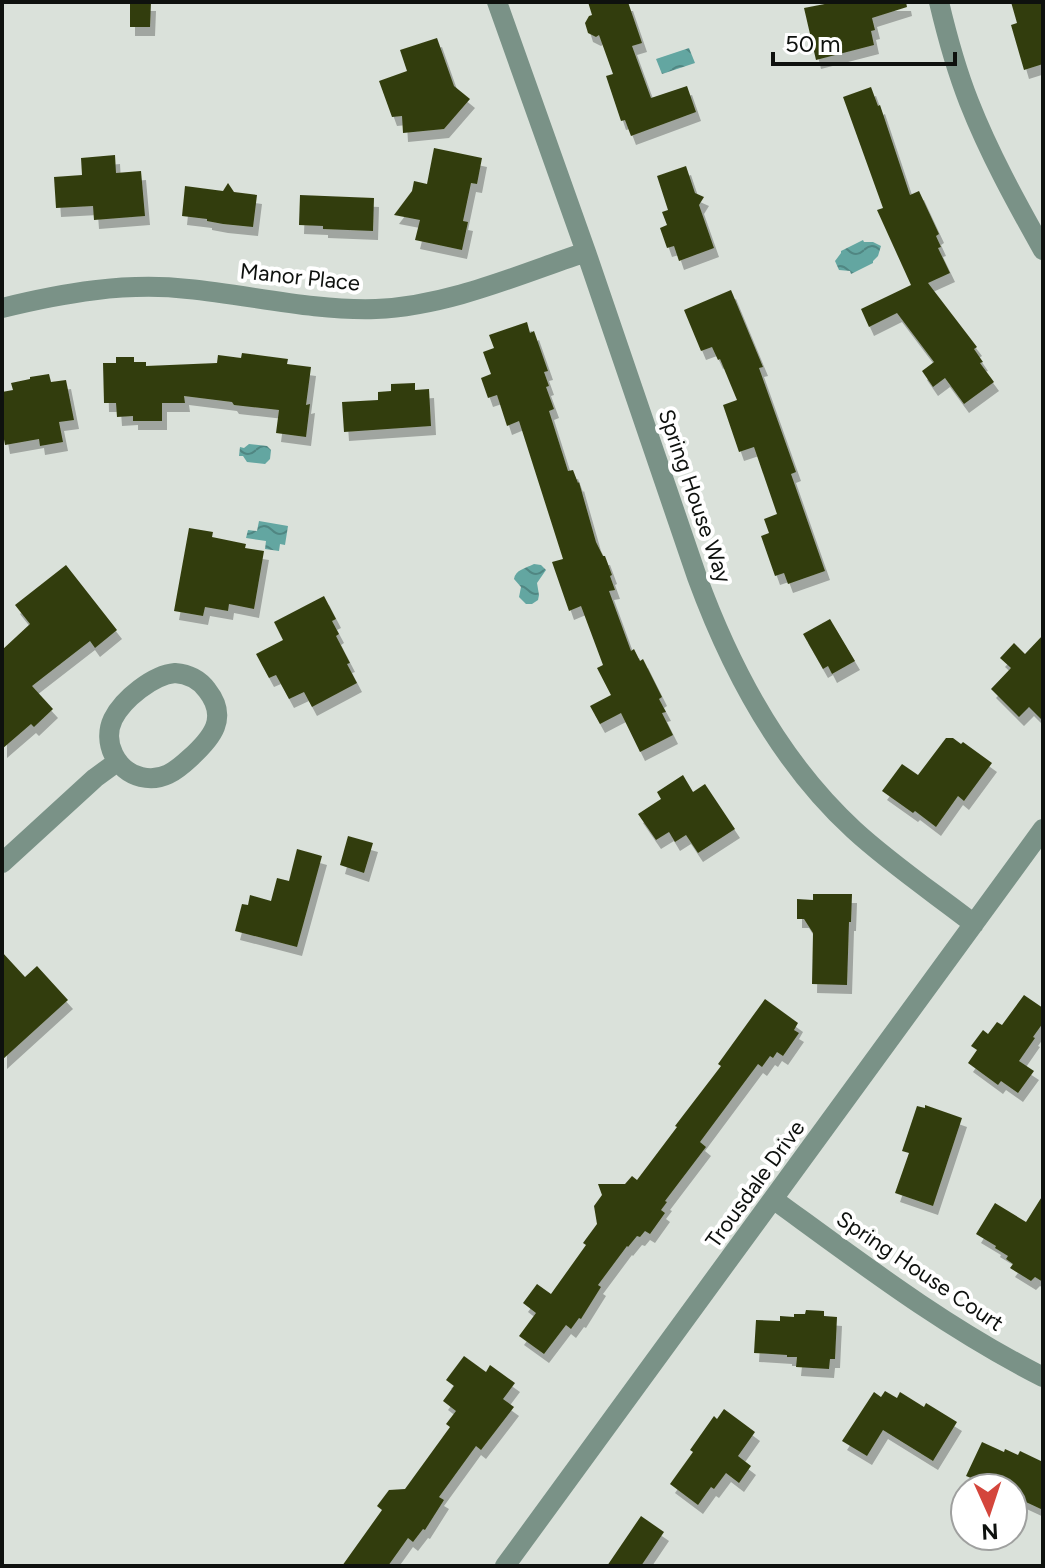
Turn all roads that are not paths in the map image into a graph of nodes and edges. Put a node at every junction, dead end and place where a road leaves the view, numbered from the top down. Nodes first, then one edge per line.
1 (497, 2) edge
2 (939, 2) edge
3 (1043, 250) edge
4 (586, 252) junction
5 (2, 308) edge
6 (117, 762) junction
7 (1043, 829) edge
8 (2, 863) edge
9 (974, 924) junction
10 (773, 1199) junction
11 (1043, 1377) edge
12 (505, 1566) edge

1 - 4 street, Spring House Way
2 - 3 street
4 - 5 street, Manor Place
4 - 9 street, Spring House Way
6 - 6 street
6 - 8 street
7 - 9 street, Trousdale Drive
9 - 10 street, Trousdale Drive
10 - 11 street, Spring House Court
10 - 12 street, Trousdale Drive

